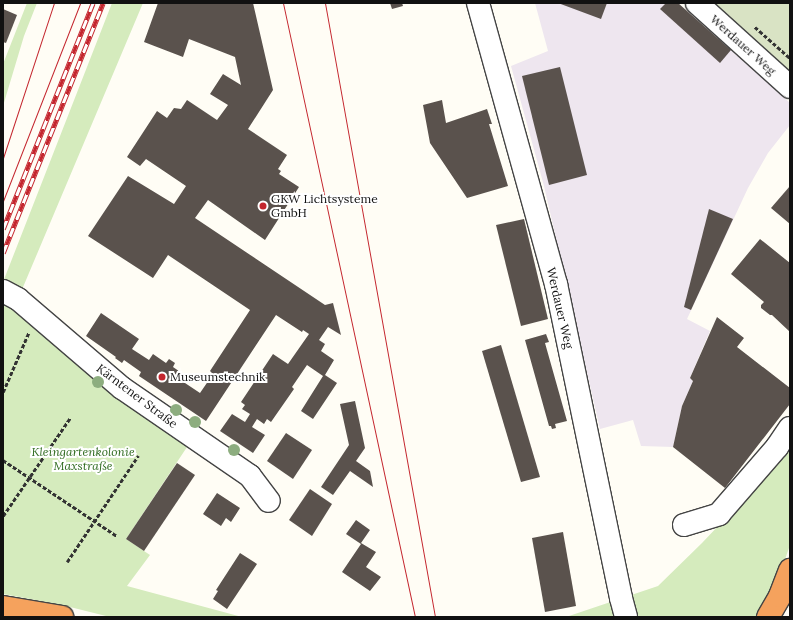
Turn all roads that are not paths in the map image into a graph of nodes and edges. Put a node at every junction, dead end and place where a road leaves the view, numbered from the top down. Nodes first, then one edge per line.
1 (478, 3) edge
2 (697, 3) edge
3 (790, 87) edge
4 (3, 291) edge
5 (790, 428) edge
6 (269, 501) dead end
7 (684, 525) dead end
8 (790, 570) edge
9 (3, 607) edge
10 (624, 608) edge
11 (62, 617) edge
12 (768, 617) edge

1 - 10 street, Werdauer Weg
2 - 3 street, Werdauer Weg
4 - 6 street, Kärntener Straße
5 - 7 street
8 - 12 highway
9 - 11 highway

